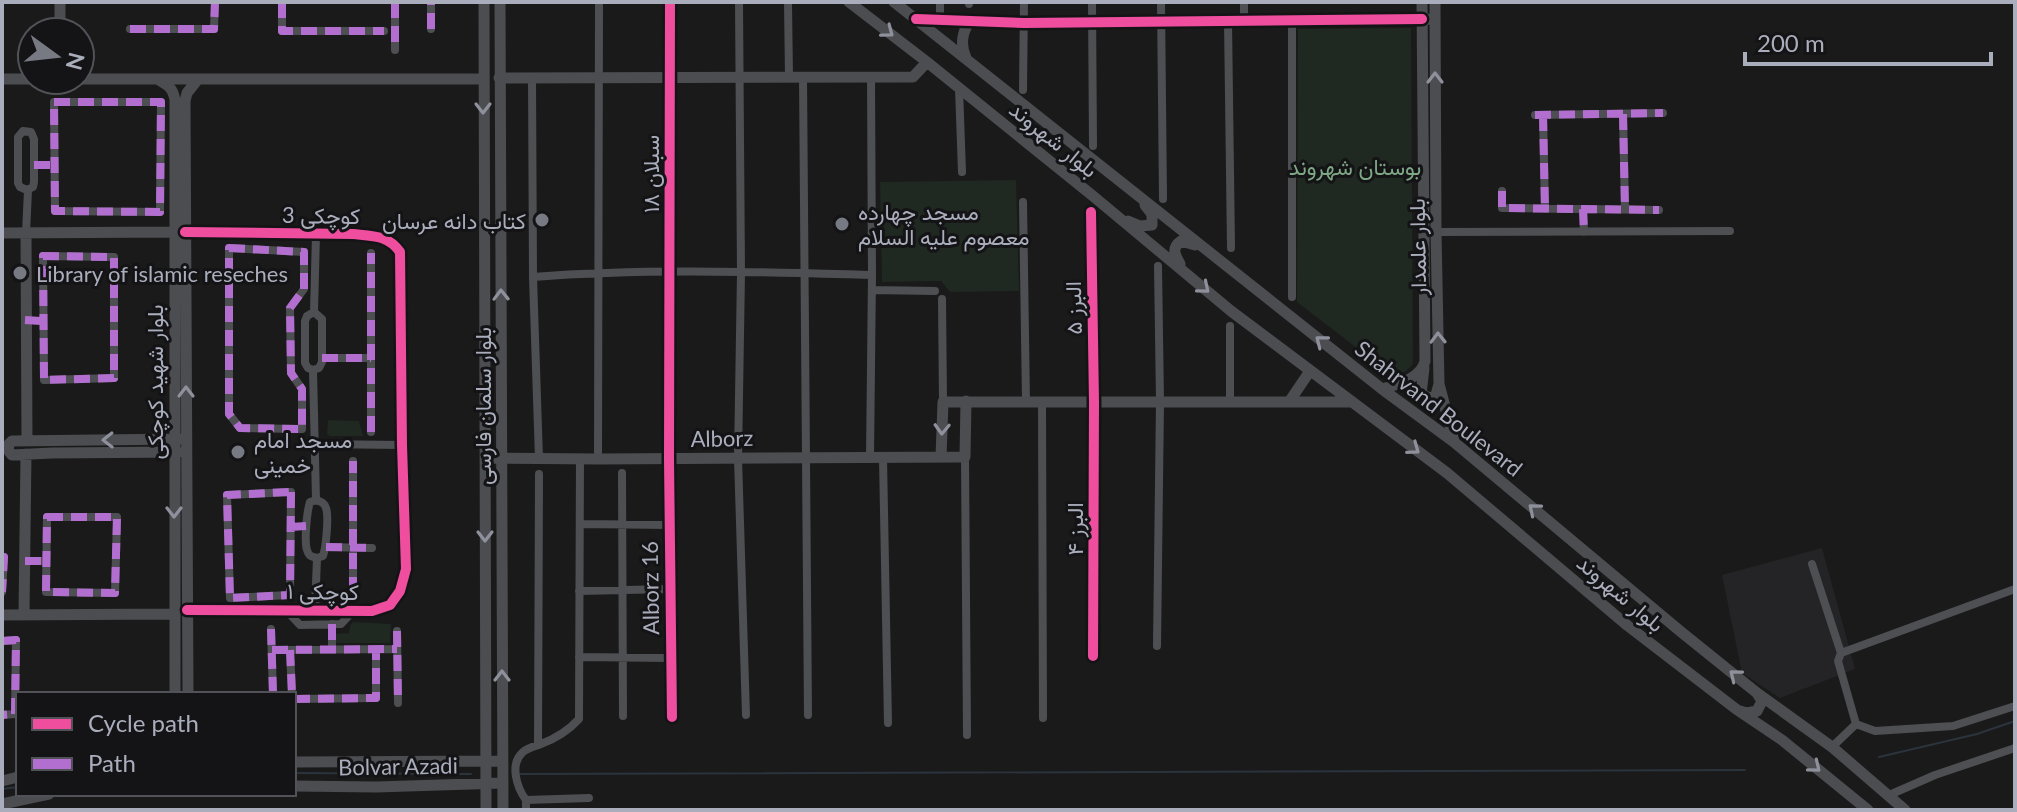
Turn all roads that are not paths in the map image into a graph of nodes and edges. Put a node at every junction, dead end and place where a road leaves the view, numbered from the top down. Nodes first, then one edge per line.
1 (215, 2) edge
2 (282, 2) edge
3 (395, 2) edge
4 (431, 2) edge
5 (484, 2) edge
6 (500, 2) edge
7 (599, 2) edge
8 (670, 2) edge
9 (739, 2) edge
10 (788, 2) edge
11 (849, 2) edge
12 (894, 2) edge
13 (940, 2) edge
14 (1024, 2) edge
15 (1092, 2) edge
16 (1161, 2) edge
17 (1244, 2) edge
18 (1422, 2) edge
19 (1435, 2) edge
20 (916, 19) junction
21 (1422, 19) junction
22 (1435, 19) junction
23 (940, 20) junction
24 (970, 20) junction
25 (1228, 21) junction
26 (1244, 21) junction
27 (1292, 21) junction
28 (1161, 22) junction
29 (1024, 23) junction
30 (1092, 23) junction
31 (130, 29) dead end
32 (431, 29) dead end
33 (384, 31) dead end
34 (395, 50) dead end
35 (967, 60) junction
36 (927, 62) junction
37 (499, 78) junction
38 (532, 78) junction
39 (599, 78) junction
40 (670, 78) junction
41 (739, 78) junction
42 (789, 78) junction
43 (803, 78) junction
44 (871, 78) junction
45 (96, 79) edge
46 (157, 79) junction
47 (198, 79) junction
48 (483, 79) junction
49 (959, 88) junction
50 (1023, 90) dead end
51 (180, 100) junction
52 (1663, 113) dead end
53 (1623, 114) junction
54 (1093, 146) dead end
55 (34, 165) junction
56 (54, 165) junction
57 (962, 172) dead end
58 (28, 190) junction
59 (1502, 191) dead end
60 (1137, 197) junction
61 (1163, 199) dead end
62 (1023, 202) dead end
63 (1545, 209) junction
64 (1583, 209) junction
65 (1625, 209) junction
66 (1659, 210) dead end
67 (1091, 212) dead end
68 (1114, 213) junction
69 (1730, 231) dead end
70 (180, 232) junction
71 (1436, 232) junction
72 (1584, 232) junction
73 (2, 233) edge
74 (26, 233) junction
75 (316, 234) junction
76 (1203, 248) junction
77 (1231, 248) dead end
78 (371, 253) dead end
79 (1158, 266) dead end
80 (670, 271) junction
81 (598, 272) junction
82 (1185, 272) junction
83 (741, 273) junction
84 (805, 273) junction
85 (872, 275) junction
86 (533, 277) junction
87 (872, 290) junction
88 (935, 291) dead end
89 (1292, 297) dead end
90 (942, 299) dead end
91 (314, 312) junction
92 (25, 320) junction
93 (43, 321) junction
94 (1230, 326) dead end
95 (290, 338) junction
96 (305, 338) junction
97 (322, 358) junction
98 (371, 358) junction
99 (1424, 368) junction
100 (313, 370) junction
101 (1310, 371) junction
102 (1439, 384) junction
103 (1382, 389) junction
104 (966, 401) junction
105 (1230, 401) junction
106 (943, 402) junction
107 (1026, 402) junction
108 (1042, 402) junction
109 (1094, 402) junction
110 (1160, 402) junction
111 (1289, 402) junction
112 (1352, 402) junction
113 (371, 432) dead end
114 (180, 439) junction
115 (27, 441) junction
116 (1454, 442) junction
117 (315, 444) junction
118 (402, 445) junction
119 (53, 447) junction
120 (180, 452) junction
121 (26, 454) junction
122 (503, 457) junction
123 (804, 457) junction
124 (941, 457) junction
125 (965, 457) junction
126 (485, 458) junction
127 (738, 458) junction
128 (877, 458) junction
129 (539, 459) junction
130 (580, 459) junction
131 (598, 459) junction
132 (669, 459) junction
133 (353, 461) dead end
134 (180, 473) junction
135 (622, 473) dead end
136 (539, 474) dead end
137 (316, 500) junction
138 (580, 524) junction
139 (622, 524) junction
140 (670, 525) junction
141 (307, 526) junction
142 (290, 527) junction
143 (326, 547) junction
144 (352, 547) junction
145 (372, 548) dead end
146 (2, 557) edge
147 (317, 558) junction
148 (25, 561) junction
149 (46, 561) junction
150 (1812, 564) dead end
151 (670, 589) junction
152 (2015, 589) edge
153 (622, 590) junction
154 (579, 591) junction
155 (2, 592) edge
156 (353, 593) dead end
157 (187, 610) junction
158 (286, 610) junction
159 (315, 610) junction
160 (353, 611) junction
161 (24, 614) junction
162 (173, 614) junction
163 (2, 615) edge
164 (332, 624) junction
165 (271, 629) dead end
166 (397, 631) dead end
167 (2, 641) edge
168 (1157, 646) dead end
169 (376, 649) junction
170 (397, 649) junction
171 (272, 650) junction
172 (290, 650) junction
173 (332, 650) junction
174 (1841, 653) junction
175 (1093, 656) dead end
176 (579, 657) junction
177 (622, 657) junction
178 (671, 658) junction
179 (175, 692) edge
180 (188, 692) edge
181 (273, 692) edge
182 (293, 692) edge
183 (1757, 693) junction
184 (296, 697) edge
185 (398, 703) dead end
186 (2015, 706) edge
187 (1736, 709) junction
188 (2, 715) edge
189 (746, 715) dead end
190 (808, 715) dead end
191 (623, 716) dead end
192 (672, 717) dead end
193 (502, 718) junction
194 (1043, 718) dead end
195 (1794, 718) junction
196 (485, 719) junction
197 (888, 723) dead end
198 (1856, 724) junction
199 (967, 735) dead end
200 (1782, 740) junction
201 (538, 745) junction
202 (1832, 747) junction
203 (2015, 748) edge
204 (502, 761) junction
205 (296, 762) edge
206 (486, 762) junction
207 (503, 783) junction
208 (486, 784) junction
209 (296, 786) edge
210 (40, 796) edge
211 (1887, 796) junction
212 (589, 798) dead end
213 (2, 804) edge
214 (526, 805) edge
215 (486, 810) edge
216 (503, 810) edge
217 (1868, 810) edge
218 (1905, 810) edge

1 - 31 street
2 - 33 street
3 - 34 street
4 - 32 street
5 - 48 main road, بلوار سلمان فارسی
6 - 37 main road, بلوار سلمان فارسی
7 - 39 street
8 - 40 street, سبلان ۱۸
9 - 41 street
10 - 42 street
11 -> 36 main road, بلوار شهروند
12 - 20 main road
13 - 23 street
14 - 29 street
15 - 30 street
16 - 28 street
17 - 26 street
18 - 21 main road, بلوار علمدار
19 - 22 main road, بلوار علمدار
20 - 23 main road
20 - 35 main road, Shahrvand Boulevard
21 - 22 main road
21 - 27 main road
21 - 99 main road, بلوار علمدار
71 -> 22 main road, بلوار علمدار
23 - 24 main road
24 - 29 main road
24 - 35 main road
25 - 26 main road
25 - 28 main road
25 - 77 street
26 - 27 main road
27 - 89 street
28 - 30 main road
28 - 61 street
29 - 30 main road
29 - 50 street
30 - 54 street
35 - 60 main road, Shahrvand Boulevard
36 - 44 main road
36 - 49 main road, بلوار شهروند
37 - 38 main road
122 -> 37 main road, بلوار سلمان فارسی
38 - 39 main road
38 - 86 street
39 - 40 main road
39 - 81 street
40 - 41 main road
40 - 80 street, سبلان ۱۸
41 - 42 main road
41 - 83 street
42 - 43 main road
43 - 44 main road
43 - 84 street
44 - 85 street
45 - 46 main road
46 - 47 main road
46 - 51 main road
47 - 48 main road
47 - 51 main road
48 -> 126 main road, بلوار سلمان فارسی
49 - 57 street
49 - 68 main road, بلوار شهروند
51 - 70 main road, بلوار شهید کوچکی
52 - 53 street
53 - 63 street
53 - 65 street
55 - 56 street
55 - 58 street
55 - 58 street
56 - 56 street
58 - 74 street
59 - 63 street
60 - 68 main road
60 - 76 main road, Shahrvand Boulevard
62 - 107 street
63 - 64 street
64 - 65 street
64 - 72 street
65 - 66 street
67 - 109 street, البرز ۵
68 - 82 main road, بلوار شهروند
69 - 72 street
70 - 74 main road
70 - 75 street, کوچکی 3
70 - 114 main road, بلوار شهید کوچکی
71 - 72 street
102 -> 71 main road, بلوار علمدار
73 - 74 main road
74 - 92 main road
75 - 91 street
75 - 118 street, کوچکی 3
76 - 82 main road
103 -> 76 main road, Shahrvand Boulevard
78 - 98 street
79 - 110 street
80 - 81 street
80 - 83 street
80 - 132 street, سبلان ۱۸
81 - 86 street
81 - 131 street
82 -> 101 main road
83 - 84 street
83 - 127 street
84 - 85 street
84 - 123 street
85 - 87 street
86 - 129 street
87 - 88 street
87 - 128 street
90 - 106 street
91 - 96 street
91 - 97 street
92 - 93 street
92 - 115 main road
93 - 93 street
94 - 105 street
95 - 95 street
95 - 96 street
96 - 100 street
97 - 98 street
97 - 100 street
98 - 113 street
99 - 102 main road, بلوار علمدار
99 - 103 main road
100 - 117 street
101 - 111 main road
101 - 112 main road
102 - 116 main road, بلوار علمدار
103 - 116 main road, Shahrvand Boulevard
104 - 106 main road
104 - 107 main road
104 - 125 main road
105 - 110 main road
105 - 111 main road
106 -> 124 main road
107 - 108 main road
108 - 109 main road
108 - 194 street
109 - 110 main road
109 - 175 street, البرز ۴
110 - 168 street
111 - 112 main road
112 -> 187 main road, بلوار شهروند
114 -> 119 main road
114 - 120 main road, بلوار شهید کوچکی
115 - 119 main road
115 - 121 main road
183 -> 116 main road, Shahrvand Boulevard
117 - 118 street
117 - 137 street
118 - 160 street, کوچکی ۱
119 - 120 main road
119 - 121 main road
120 - 134 main road, بلوار شهید کوچکی
121 - 148 main road
122 - 126 main road, Alborz
122 - 129 main road, Alborz
193 -> 122 main road, بلوار سلمان فارسی
123 - 127 main road, Alborz
123 - 128 main road, Alborz
123 - 190 street
124 - 125 main road, Alborz
124 - 128 main road, Alborz
125 - 199 street
126 -> 196 main road, بلوار سلمان فارسی
127 - 132 main road, Alborz
127 - 189 street
128 - 197 street
129 - 130 main road, Alborz
130 - 131 main road, Alborz
130 - 138 street
131 - 132 main road, Alborz
132 - 140 street, Alborz 16
133 - 144 street
134 - 157 main road, بلوار شهید کوچکی
134 -> 162 main road, بلوار شهید کوچکی
135 - 139 street
136 - 201 street
137 - 141 street
137 - 143 street
138 - 139 street
138 - 154 street
139 - 140 street
139 - 153 street
140 - 151 street, Alborz 16
141 - 142 street
141 - 147 street
142 - 142 street
143 - 144 street
143 - 147 street
144 - 145 street
144 - 156 street
146 - 155 street
147 - 159 street
148 - 149 street
148 - 161 main road
149 - 149 street
150 - 174 street
151 - 153 street
151 - 178 street, Alborz 16
152 - 174 street
153 - 154 street
153 - 177 street
154 - 176 street
157 - 158 street, کوچکی ۱
157 - 180 main road, بلوار شهید کوچکی
158 - 159 street, کوچکی ۱
158 - 164 street
159 - 160 street, کوچکی ۱
160 - 164 street
161 - 162 main road
161 - 163 main road
162 - 179 main road, بلوار شهید کوچکی
164 - 173 street
165 - 171 street
166 - 170 street
167 - 188 street
169 - 170 street
169 - 173 street
169 - 184 street
170 - 185 street
171 - 172 street
171 - 181 street
172 - 173 street
172 - 182 street
174 - 198 street
176 - 177 street
176 - 201 street
177 - 178 street
177 - 191 street
178 - 192 street, Alborz 16
183 - 187 main road
183 - 195 main road, Shahrvand Boulevard
186 - 198 street
187 - 200 main road, بلوار شهروند
193 - 196 main road
193 - 204 main road, بلوار سلمان فارسی
195 - 200 main road
195 - 202 main road, Shahrvand Boulevard
196 - 206 main road, بلوار سلمان فارسی
198 - 202 street
200 -> 217 main road, بلوار شهروند
201 - 214 street
202 - 211 main road, Shahrvand Boulevard
203 - 211 street
204 - 206 main road
204 - 207 main road, بلوار سلمان فارسی
205 - 206 main road
206 - 208 main road, بلوار سلمان فارسی
207 - 208 main road, Bolvar Azadi
207 - 216 main road, بلوار سلمان فارسی
208 - 209 main road, Bolvar Azadi
208 - 215 main road, بلوار سلمان فارسی
210 - 213 main road
211 - 218 main road, Shahrvand Boulevard
212 - 214 street

